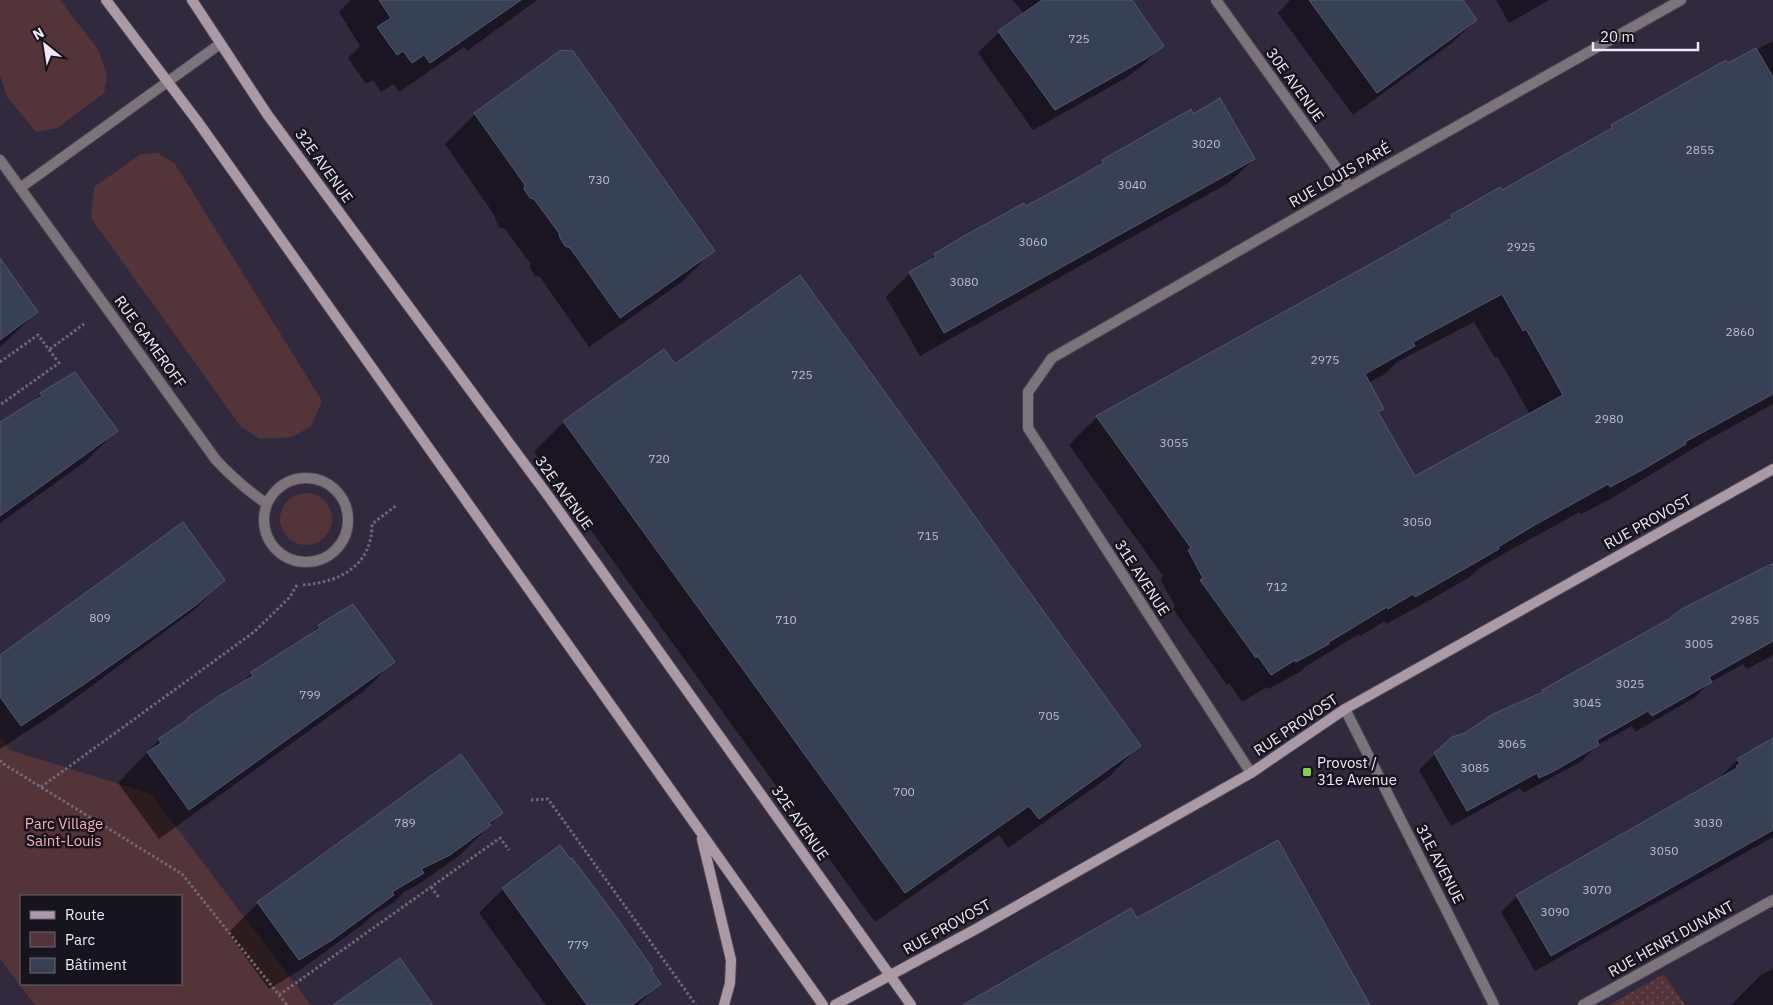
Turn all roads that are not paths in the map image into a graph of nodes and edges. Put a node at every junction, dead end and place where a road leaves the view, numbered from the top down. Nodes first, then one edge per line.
1 (106, 0) edge
2 (192, 0) edge
3 (1216, 0) edge
4 (1681, 0) edge
5 (220, 44) junction
6 (167, 82) junction
7 (0, 160) edge
8 (1350, 187) junction
9 (20, 188) junction
10 (1028, 392) joint
11 (1773, 468) edge
12 (267, 504) junction
13 (1345, 709) junction
14 (1251, 773) junction
15 (700, 833) junction
16 (1773, 900) edge
17 (890, 975) junction
18 (724, 1005) edge
19 (824, 1005) edge
20 (835, 1005) edge
21 (911, 1005) edge
22 (1494, 1005) edge
23 (1583, 1005) edge

1 - 6 main road
2 - 5 main road, 32E AVENUE
3 - 8 street, 30E AVENUE
4 - 8 street, RUE LOUIS PARÉ
5 - 6 street
5 - 17 main road, 32E AVENUE
6 - 9 street
6 - 15 main road
7 - 9 street, RUE GAMEROFF
8 - 10 street, RUE LOUIS PARÉ
9 - 12 street, RUE GAMEROFF
10 - 14 street, 31E AVENUE
11 - 13 main road, RUE PROVOST
12 - 12 street
13 - 14 main road, RUE PROVOST
13 - 22 street, 31E AVENUE
14 - 17 main road, RUE PROVOST
15 - 18 main road
15 - 19 main road
16 - 23 street, RUE HENRI DUNANT
17 - 20 main road, RUE PROVOST
17 - 21 main road, 32E AVENUE

